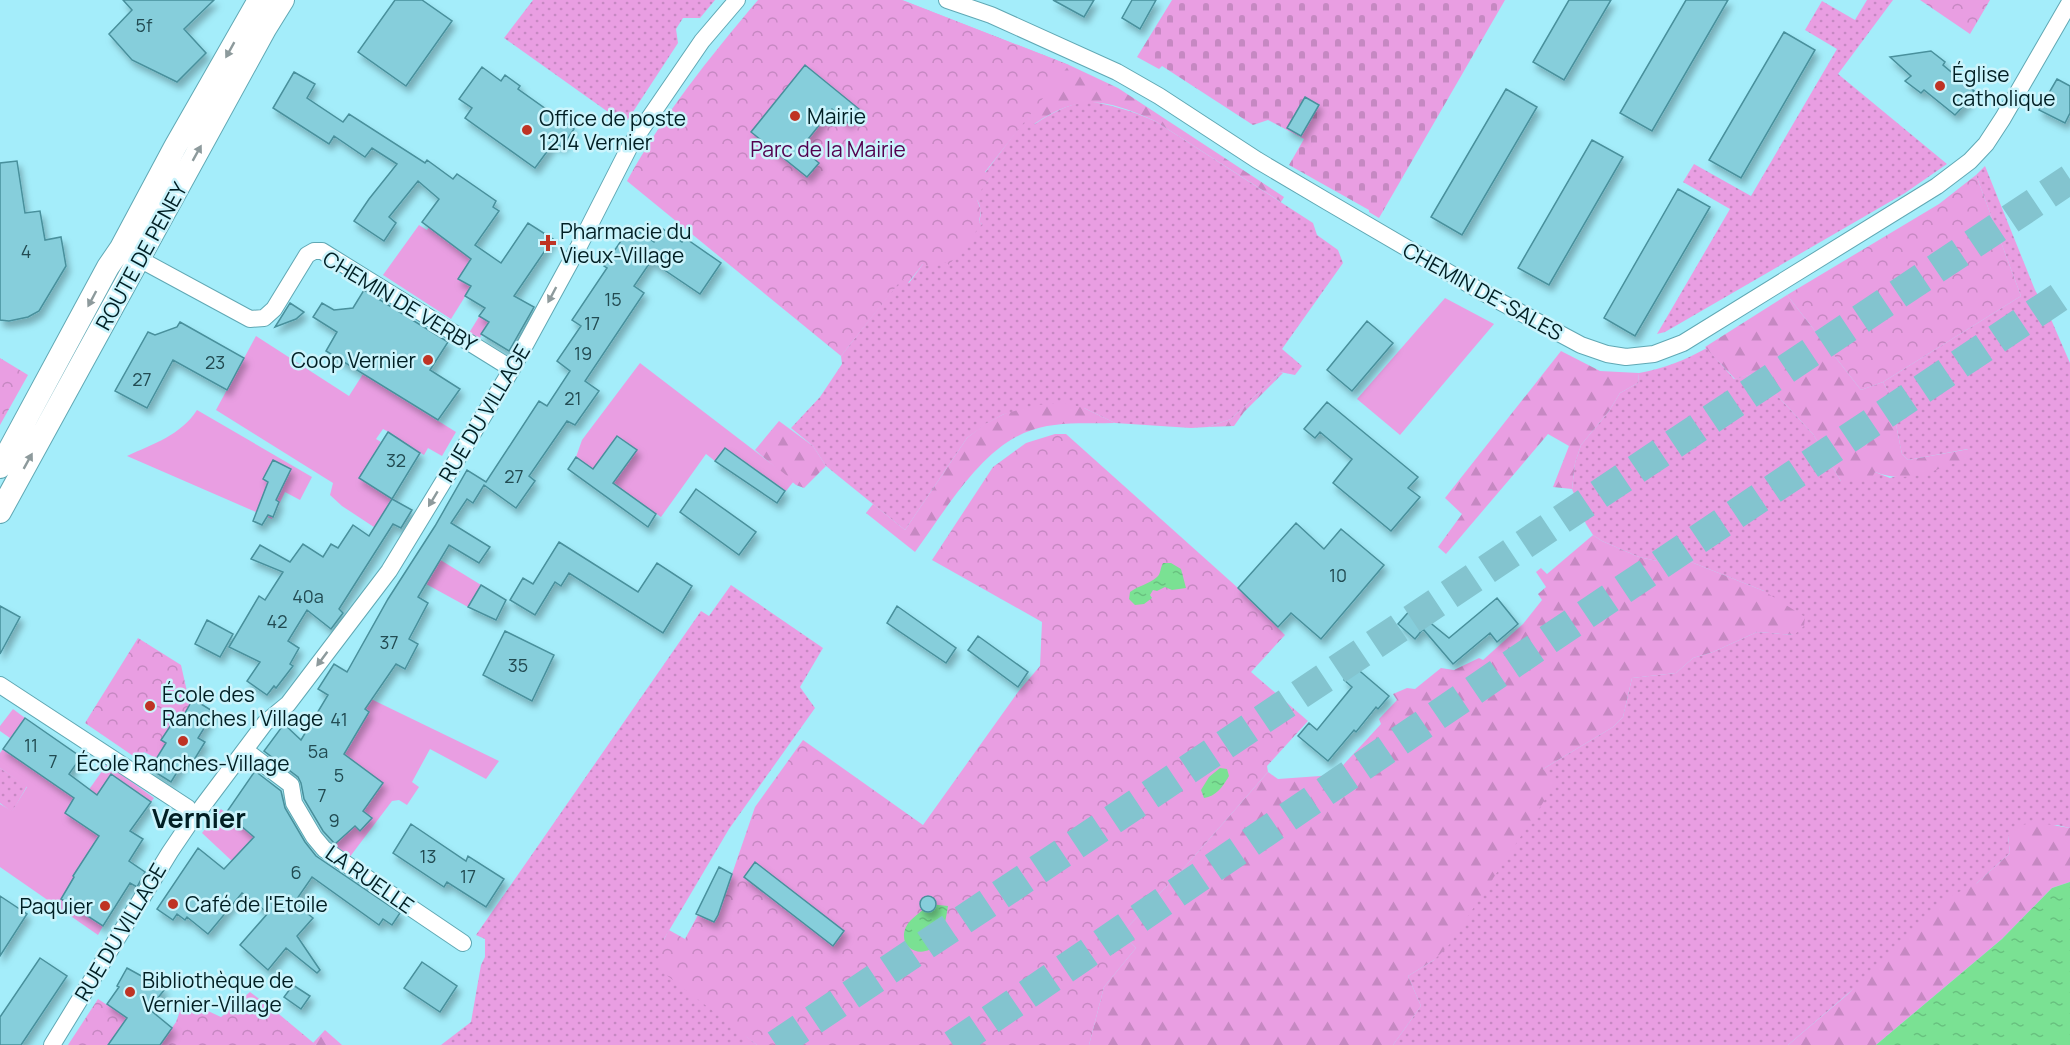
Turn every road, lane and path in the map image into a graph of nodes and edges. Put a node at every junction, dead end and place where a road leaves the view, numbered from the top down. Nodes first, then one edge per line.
1 (259, 0) edge
2 (283, 0) edge
3 (737, 0) edge
4 (947, 0) edge
5 (2070, 2) edge
6 (130, 254) junction
7 (512, 369) junction
8 (0, 467) edge
9 (0, 512) edge
10 (0, 685) edge
11 (245, 750) junction
12 (194, 812) junction
13 (463, 943) dead end
14 (52, 1045) edge

1 -> 6 main road, ROUTE DE PENEY
6 -> 2 main road, ROUTE DE PENEY
3 -> 7 street, RUE DU VILLAGE
4 - 5 street, CHEMIN DE-SALES
6 - 7 street, CHEMIN DE VERBY
6 -> 8 main road, ROUTE DE PENEY
9 -> 6 main road, ROUTE DE PENEY
7 -> 11 street, RUE DU VILLAGE
10 - 12 street
11 - 12 street, RUE DU VILLAGE
11 - 13 street, LA RUELLE
12 - 14 street, RUE DU VILLAGE

